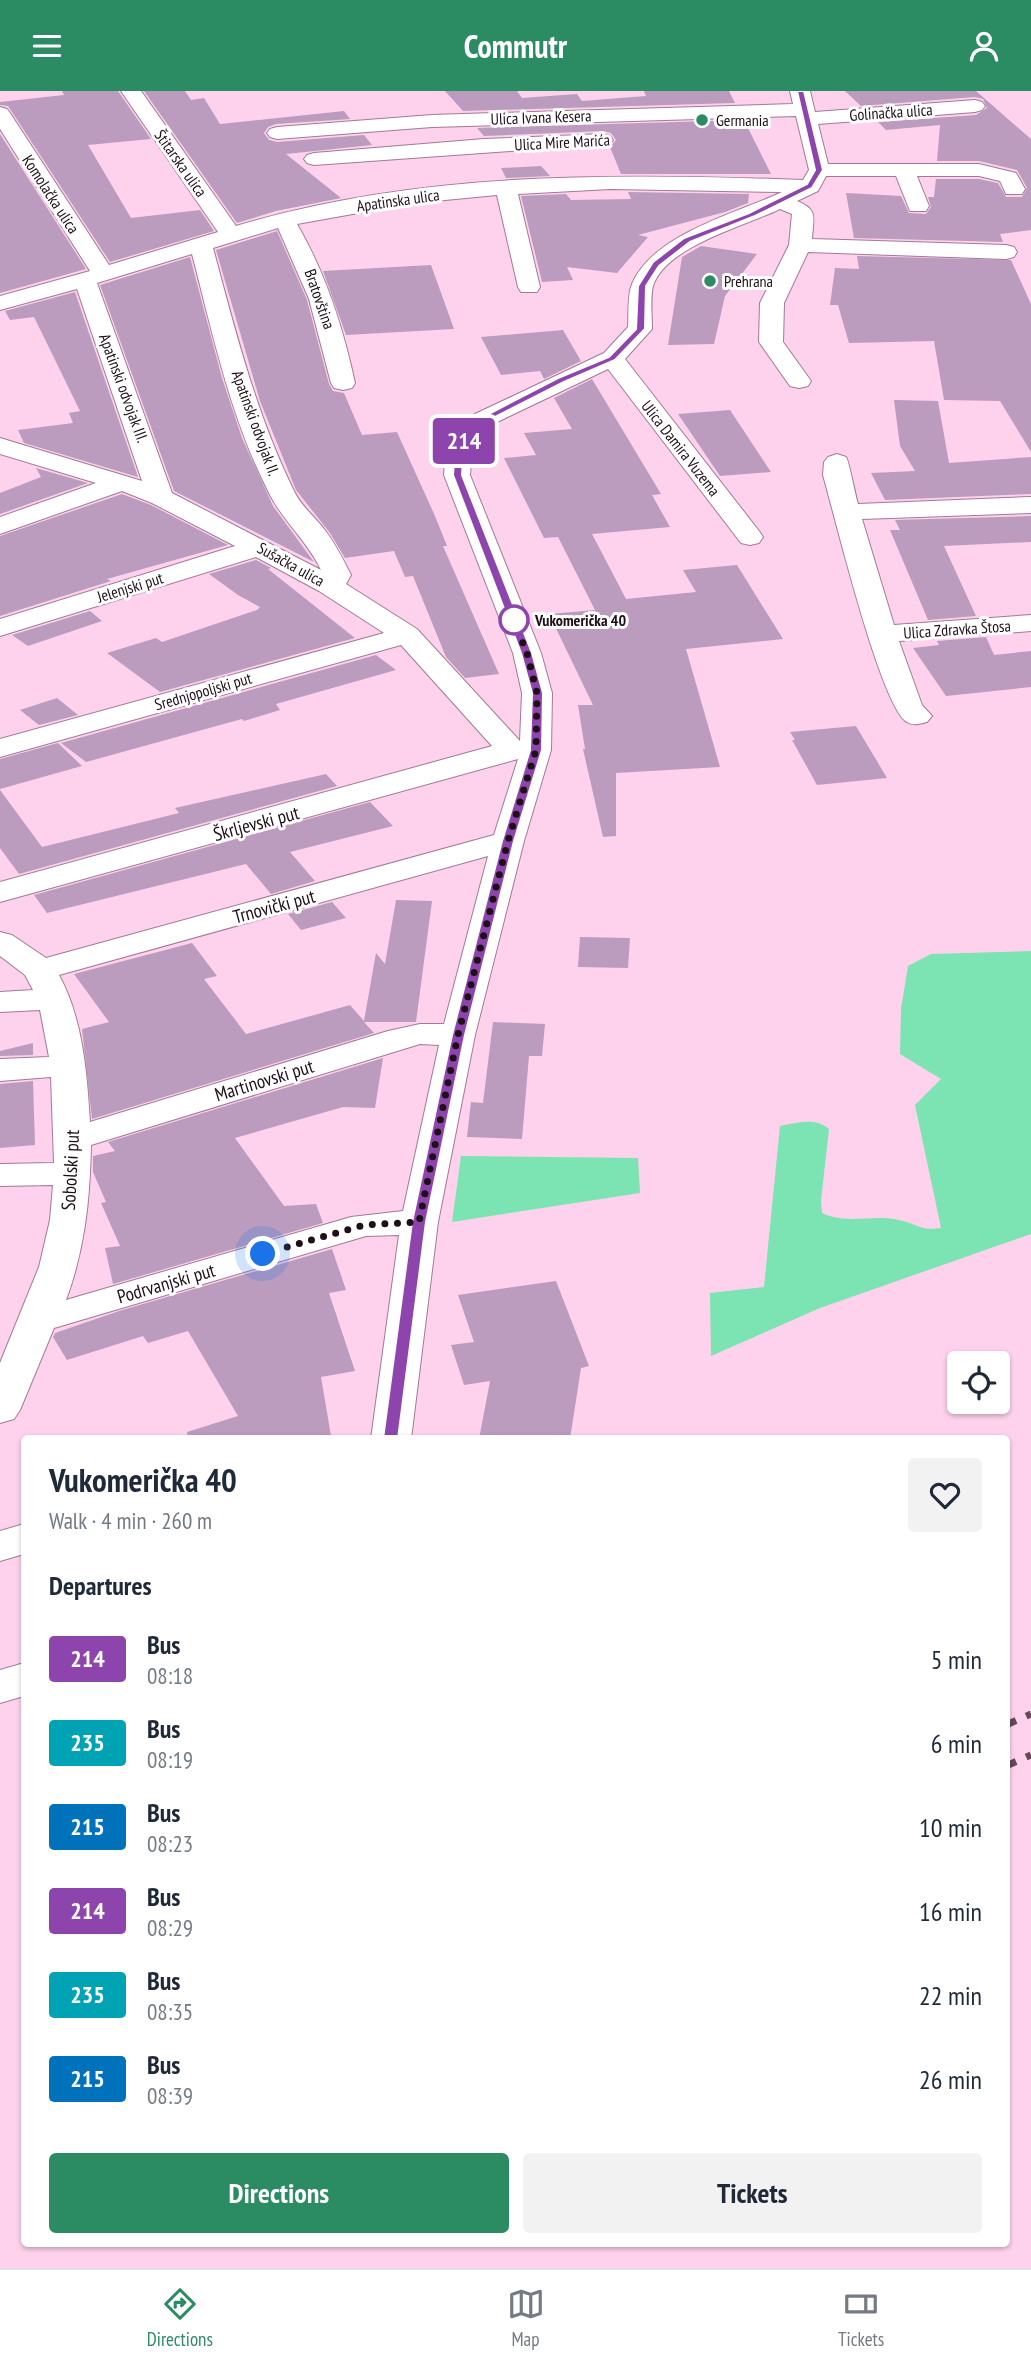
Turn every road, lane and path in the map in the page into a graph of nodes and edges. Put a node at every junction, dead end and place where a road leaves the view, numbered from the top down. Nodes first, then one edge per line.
1 (131, 91) edge
2 (975, 106) dead end
3 (0, 113) edge
4 (802, 118) edge
5 (278, 133) dead end
6 (628, 139) dead end
7 (314, 159) dead end
8 (905, 171) junction
9 (814, 178) junction
10 (506, 188) junction
11 (1014, 189) dead end
12 (779, 201) junction
13 (918, 205) dead end
14 (284, 220) junction
15 (231, 235) junction
16 (201, 245) junction
17 (800, 245) junction
18 (1006, 252) dead end
19 (94, 277) junction
20 (529, 287) dead end
21 (0, 303) edge
22 (612, 358) junction
23 (799, 381) dead end
24 (343, 383) dead end
25 (2, 447) edge
26 (837, 462) dead end
27 (122, 482) junction
28 (161, 497) junction
29 (1031, 505) edge
30 (847, 512) junction
31 (0, 526) edge
32 (750, 537) dead end
33 (261, 547) junction
34 (329, 585) junction
35 (1031, 623) edge
36 (0, 628) edge
37 (883, 634) junction
38 (407, 635) junction
39 (917, 716) dead end
40 (0, 748) edge
41 (524, 750) junction
42 (508, 841) junction
43 (0, 892) edge
44 (0, 942) edge
45 (46, 985) junction
46 (0, 1002) edge
47 (458, 1035) junction
48 (67, 1066) junction
49 (0, 1070) edge
50 (73, 1156) junction
51 (0, 1175) edge
52 (419, 1222) junction
53 (36, 1321) junction
54 (10, 1359) edge
55 (0, 1410) edge
56 (383, 1435) edge
57 (21, 1540) edge
58 (0, 1546) edge
59 (21, 1680) edge
60 (0, 1687) edge

1 - 15 street, Štitarska ulica
2 - 4 street, Golinačka ulica
3 - 19 street, Komolačka ulica
4 - 5 street, Ulica Ivana Kesera
4 - 9 street
6 - 7 street, Ulica Mire Marića
8 - 9 street, Apatinska ulica
8 - 11 street, Apatinska ulica
8 - 13 street
9 - 10 street, Apatinska ulica
9 - 12 street
10 - 14 street, Apatinska ulica
10 - 20 street
12 - 17 street
12 - 22 street
14 - 15 street, Apatinska ulica
14 - 24 street, Bratovština
15 - 16 street, Apatinska ulica
16 - 19 street, Apatinska ulica
16 - 34 street, Apatinski odvojak II.
17 - 18 street
17 - 23 street
19 - 21 street, Apatinska ulica
19 - 28 street, Apatinski odvojak III.
22 - 32 street, Ulica Damira Vuzema
22 - 41 street
25 - 27 street, Sušačka ulica
26 - 30 street
27 - 28 street, Sušačka ulica
27 - 31 street
28 - 33 street, Sušačka ulica
29 - 30 street
30 - 37 street
33 - 34 street, Sušačka ulica
33 - 36 street, Jelenjski put
34 - 38 street, Sušačka ulica
35 - 37 street, Ulica Zdravka Štosa
37 - 39 street
38 - 40 street, Srednjopoljski put
38 - 41 street, Sušačka ulica
41 - 42 street
41 - 43 street, Škrljevski put
42 - 45 street, Trnovički put
42 - 47 street
44 - 45 street
45 - 46 street, Trnovički put
45 - 48 street, Sobolski put
47 - 50 street, Martinovski put
47 - 52 street
48 - 49 street
48 - 50 street, Sobolski put
50 - 51 street, Martinovski put
50 - 53 street, Sobolski put
52 - 53 street, Podrvanjski put
52 - 56 street
53 - 54 street, Sobolski put
54 - 55 street, Sobolski put
57 - 58 street
59 - 60 street

